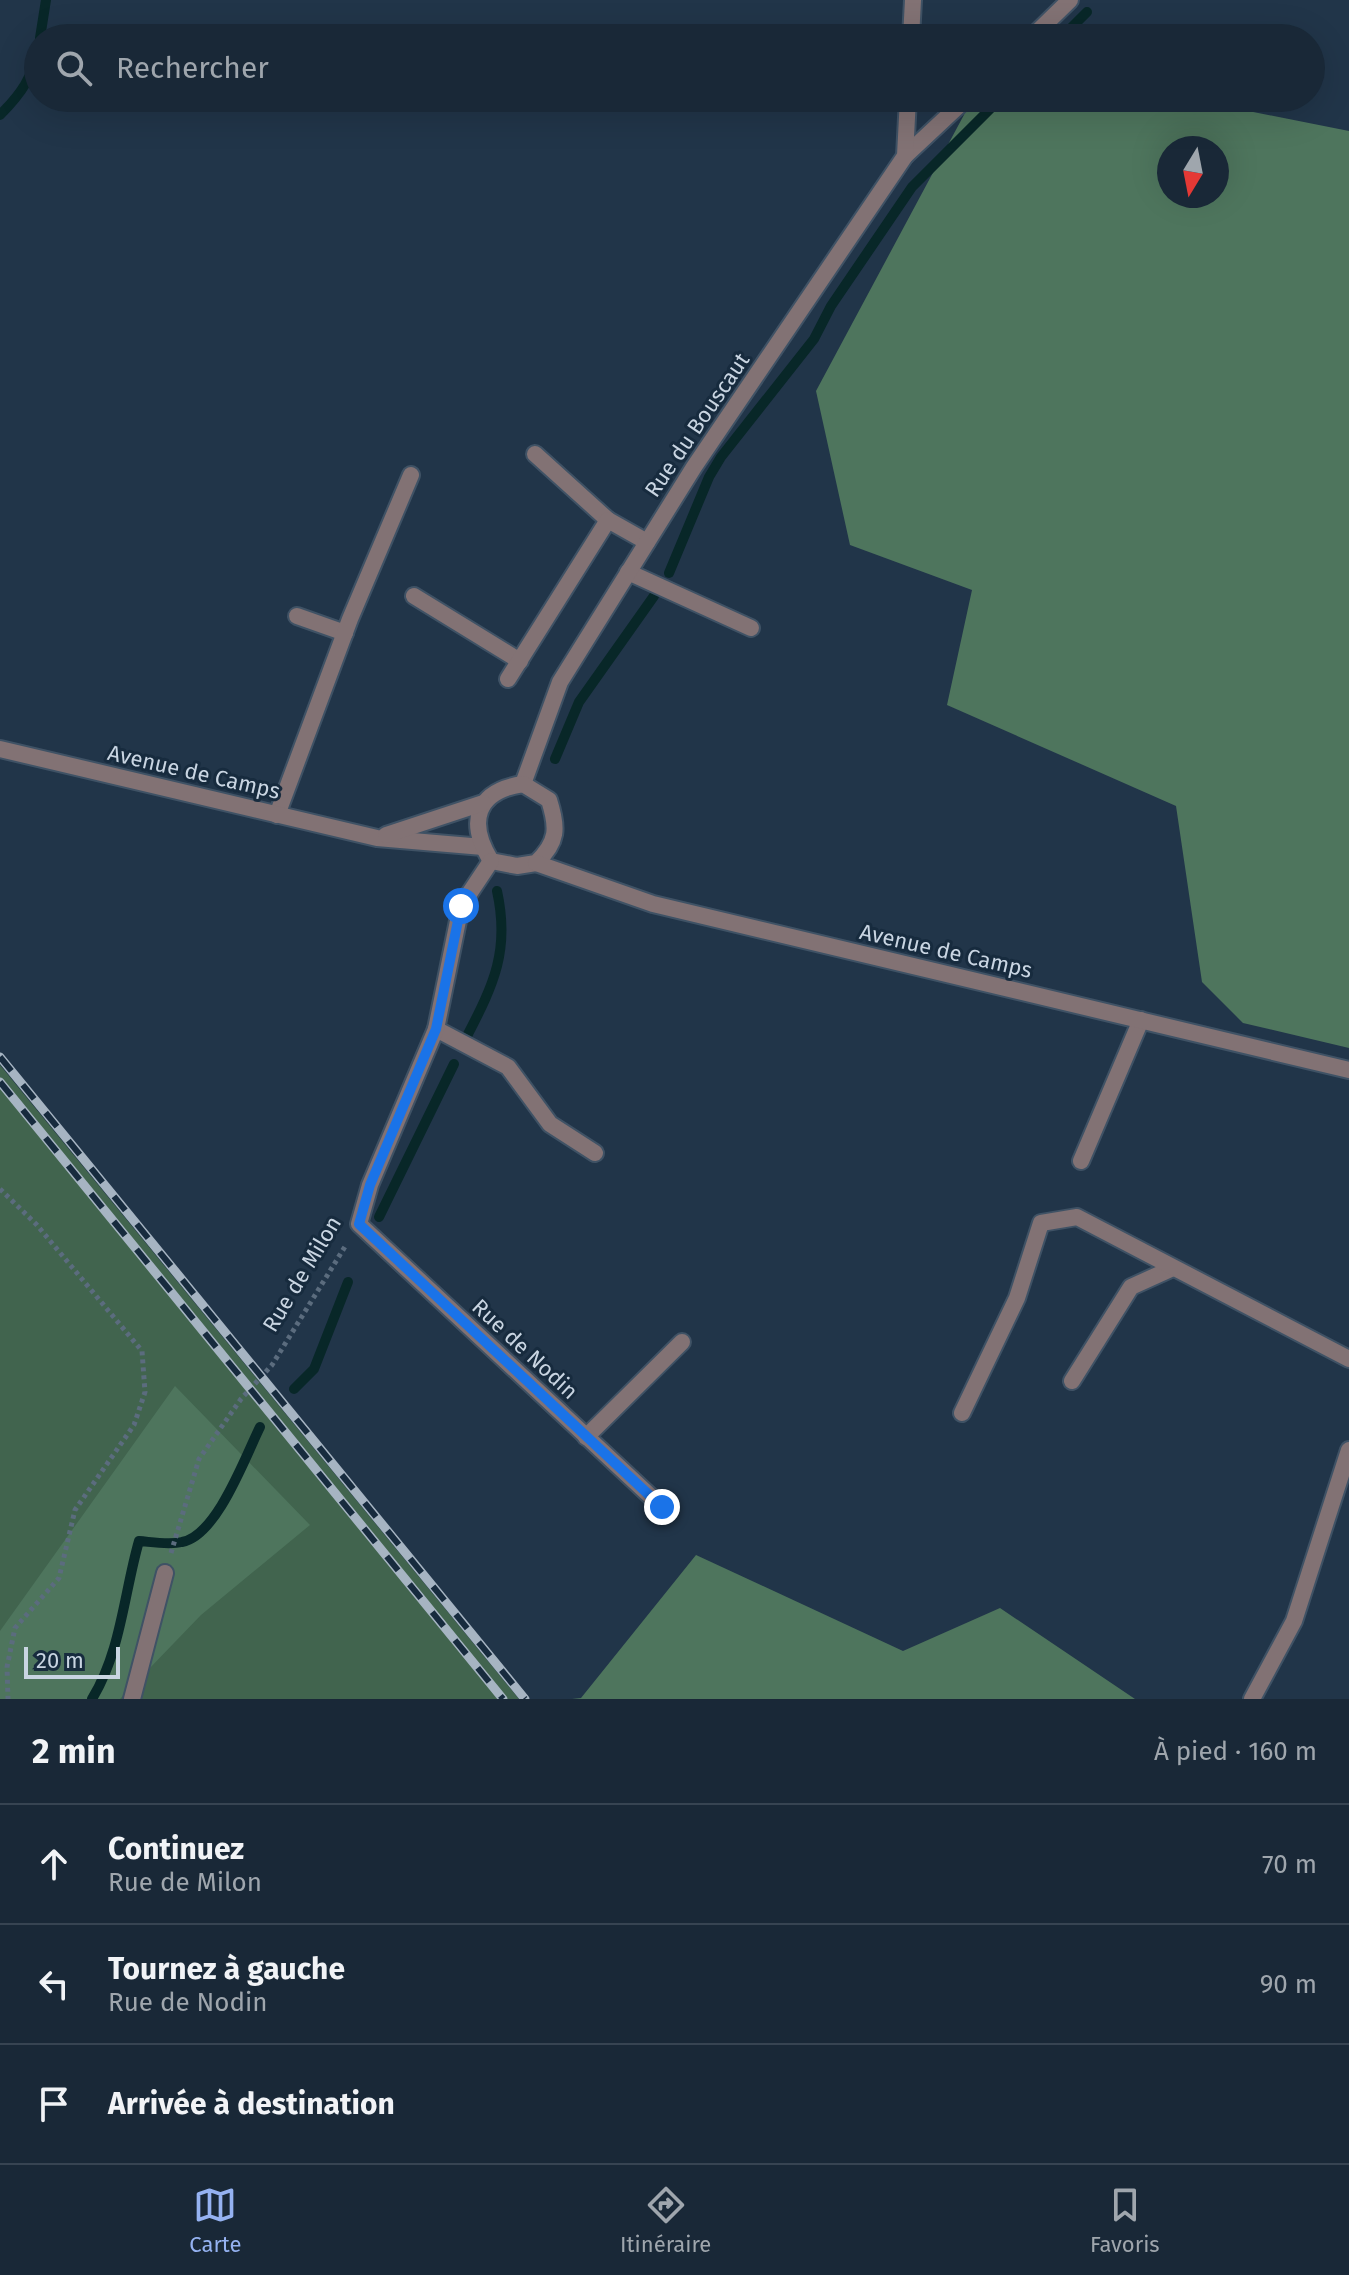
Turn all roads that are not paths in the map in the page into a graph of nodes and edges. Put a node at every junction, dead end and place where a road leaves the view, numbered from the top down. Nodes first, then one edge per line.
1 (913, 0) edge
2 (1070, 0) edge
3 (912, 24) edge
4 (1045, 24) edge
5 (907, 112) edge
6 (952, 112) edge
7 (905, 156) junction
8 (535, 454) dead end
9 (411, 475) dead end
10 (608, 520) junction
11 (647, 542) junction
12 (628, 572) junction
13 (414, 596) dead end
14 (297, 616) dead end
15 (751, 628) dead end
16 (345, 633) junction
17 (520, 661) junction
18 (508, 679) dead end
19 (0, 749) edge
20 (523, 784) junction
21 (483, 803) junction
22 (277, 815) junction
23 (377, 838) junction
24 (487, 854) junction
25 (536, 863) junction
26 (1141, 1020) junction
27 (436, 1029) junction
28 (1349, 1070) edge
29 (595, 1153) dead end
30 (1081, 1161) dead end
31 (359, 1224) joint
32 (1173, 1268) junction
33 (682, 1342) dead end
34 (1349, 1359) edge
35 (1072, 1381) dead end
36 (962, 1413) dead end
37 (586, 1437) junction
38 (1349, 1450) edge
39 (662, 1507) dead end
40 (165, 1573) road end
41 (132, 1699) edge
42 (1252, 1699) edge

1 - 3 street
2 - 4 street
5 - 7 street
6 - 7 street, Rue du Bouscaut
7 - 11 street, Rue du Bouscaut
8 - 10 street
9 - 16 street
10 - 11 street
10 - 17 street
11 - 12 street, Rue du Bouscaut
12 - 15 street
12 - 20 street, Rue du Bouscaut
13 - 17 street
14 - 16 street
16 - 22 street
17 - 18 street
19 - 22 street, Avenue de Camps
20 - 21 street
20 - 25 street
21 - 23 street
21 - 24 street
22 - 23 street, Avenue de Camps
23 - 24 street, Avenue de Camps
24 - 25 street
24 - 27 street, Rue de Milon
25 - 26 street, Avenue de Camps
26 - 28 street, Avenue de Camps
26 - 30 street
27 - 29 street
27 - 31 street, Rue de Milon
31 - 37 street, Rue de Nodin
32 - 34 street
32 - 35 street
32 - 36 street
33 - 37 street
37 - 39 street, Rue de Nodin
38 - 42 street
40 - 41 street

